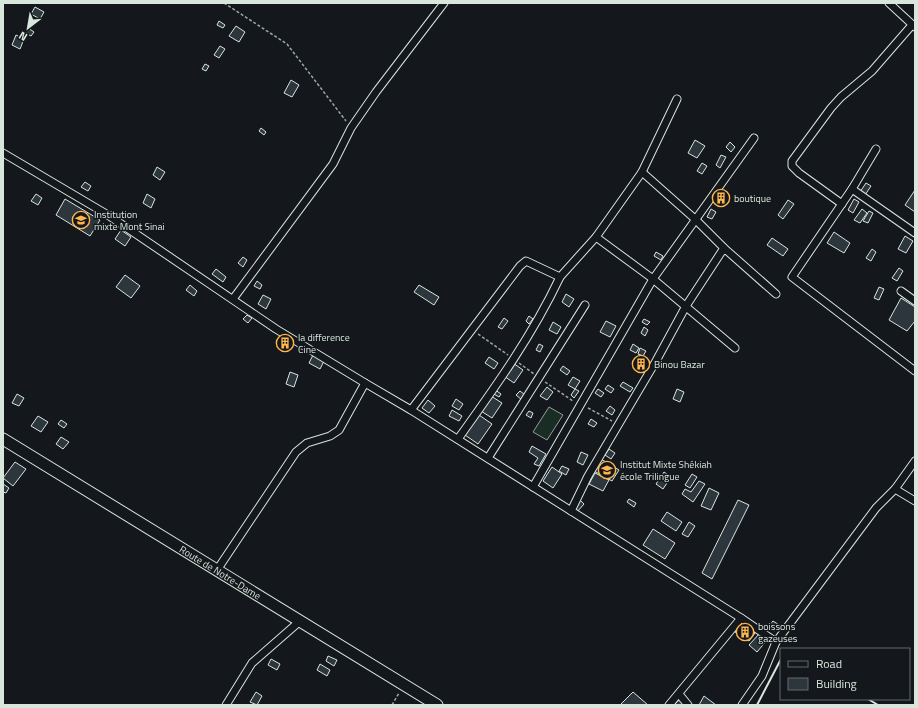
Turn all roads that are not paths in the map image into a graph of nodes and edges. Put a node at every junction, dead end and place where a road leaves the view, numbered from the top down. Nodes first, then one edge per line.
1 (444, 3) edge
2 (889, 3) edge
3 (913, 26) edge
4 (677, 99) dead end
5 (754, 138) dead end
6 (876, 149) dead end
7 (3, 153) edge
8 (642, 172) junction
9 (852, 189) junction
10 (842, 204) junction
11 (695, 219) junction
12 (915, 233) edge
13 (596, 237) junction
14 (724, 248) junction
15 (560, 277) junction
16 (653, 279) junction
17 (901, 291) dead end
18 (776, 294) dead end
19 (233, 299) junction
20 (915, 300) edge
21 (585, 305) dead end
22 (686, 306) junction
23 (736, 348) dead end
24 (915, 372) edge
25 (365, 383) junction
26 (412, 410) junction
27 (458, 439) junction
28 (3, 440) edge
29 (488, 458) junction
30 (915, 461) edge
31 (533, 487) junction
32 (895, 489) junction
33 (915, 501) edge
34 (571, 511) junction
35 (217, 570) junction
36 (741, 618) junction
37 (300, 620) junction
38 (776, 642) junction
39 (679, 694) junction
40 (226, 705) edge
41 (437, 705) edge
42 (669, 705) edge
43 (688, 705) edge
44 (742, 705) edge

1 - 19 street
2 - 3 street
3 - 10 street
4 - 8 street
5 - 11 street
6 - 9 street
7 - 19 street
8 - 11 street
8 - 13 street
9 - 10 street
9 - 12 street
10 - 24 street
11 - 14 street
11 - 16 street
13 - 15 street
13 - 16 street
14 - 18 street
14 - 22 street
15 - 26 street
15 - 27 street
16 - 22 street
16 - 31 street
17 - 20 street
19 - 25 street
21 - 29 street
22 - 23 street
22 - 34 street
25 - 26 street
25 - 35 street
26 - 27 street
27 - 29 street
28 - 35 street, Route de Notre-Dame
29 - 31 street
30 - 32 street
31 - 34 street
32 - 33 street
32 - 38 street
34 - 36 street
35 - 37 street, Route de Notre-Dame
36 - 38 street
36 - 39 street
37 - 40 street
37 - 41 street, Route de Notre-Dame
38 - 44 street
39 - 42 street
39 - 43 street

